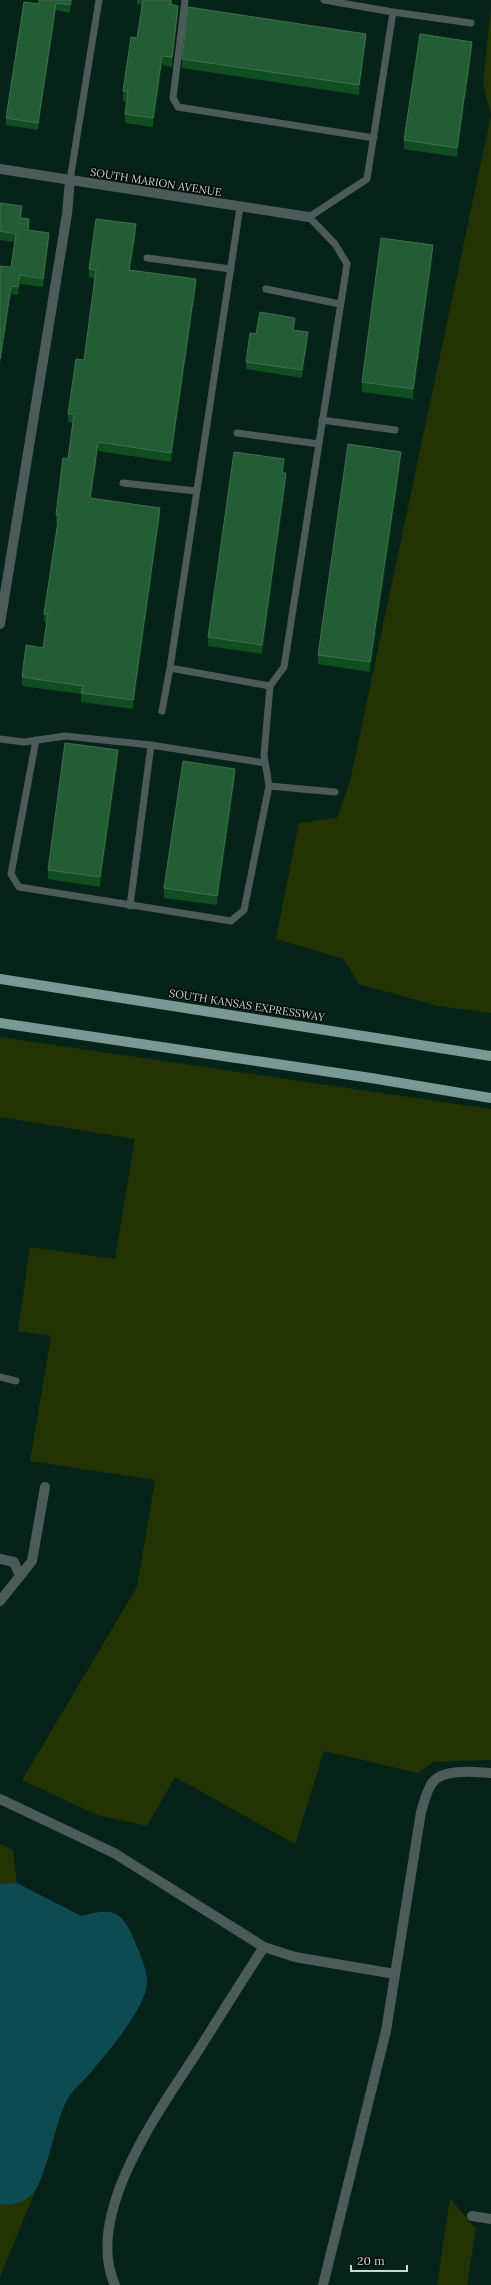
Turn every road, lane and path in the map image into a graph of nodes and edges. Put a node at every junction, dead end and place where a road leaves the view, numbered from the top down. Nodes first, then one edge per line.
1 (99, 0) edge
2 (185, 0) edge
3 (324, 0) edge
4 (393, 12) junction
5 (471, 23) dead end
6 (374, 138) junction
7 (0, 169) edge
8 (70, 180) junction
9 (240, 207) junction
10 (309, 217) junction
11 (147, 258) dead end
12 (231, 269) junction
13 (266, 289) dead end
14 (340, 304) junction
15 (322, 420) junction
16 (395, 430) dead end
17 (237, 433) dead end
18 (319, 444) junction
19 (123, 483) dead end
20 (196, 491) junction
21 (0, 624) edge
22 (170, 668) junction
23 (270, 686) junction
24 (162, 711) dead end
25 (0, 739) edge
26 (36, 740) junction
27 (151, 745) junction
28 (265, 763) junction
29 (269, 786) junction
30 (335, 792) dead end
31 (130, 906) junction
32 (0, 979) edge
33 (0, 1023) edge
34 (491, 1056) edge
35 (491, 1098) edge
36 (0, 1378) edge
37 (16, 1381) dead end
38 (45, 1487) dead end
39 (0, 1559) edge
40 (20, 1576) junction
41 (0, 1601) edge
42 (491, 1773) edge
43 (0, 1799) edge
44 (264, 1946) junction
45 (395, 1974) junction
46 (472, 2216) dead end
47 (491, 2219) edge
48 (115, 2285) edge
49 (323, 2285) edge

1 - 8 lane
2 - 6 lane
3 - 4 lane
4 - 5 lane
4 - 6 lane
6 - 10 lane
7 - 8 street, SOUTH MARION AVENUE
8 - 9 street, SOUTH MARION AVENUE
8 - 21 street
9 - 10 street, SOUTH MARION AVENUE
9 - 12 lane
10 - 14 lane
11 - 12 lane
12 - 20 lane
13 - 14 lane
14 - 15 lane
15 - 16 lane
15 - 18 lane
17 - 18 lane
18 - 23 lane
19 - 20 lane
20 - 22 lane
22 - 23 lane
22 - 24 lane
23 - 28 lane
25 - 26 lane
26 - 27 lane
26 - 31 lane
27 - 28 lane
27 - 31 lane
28 - 29 lane
29 - 30 lane
29 - 31 lane
32 - 34 main road, SOUTH KANSAS EXPRESSWAY
33 - 35 main road
36 - 37 lane
38 - 40 street
39 - 40 street
40 - 41 street
42 - 45 street
43 - 44 street
44 - 45 street
44 - 48 street
45 - 49 street
46 - 47 street

